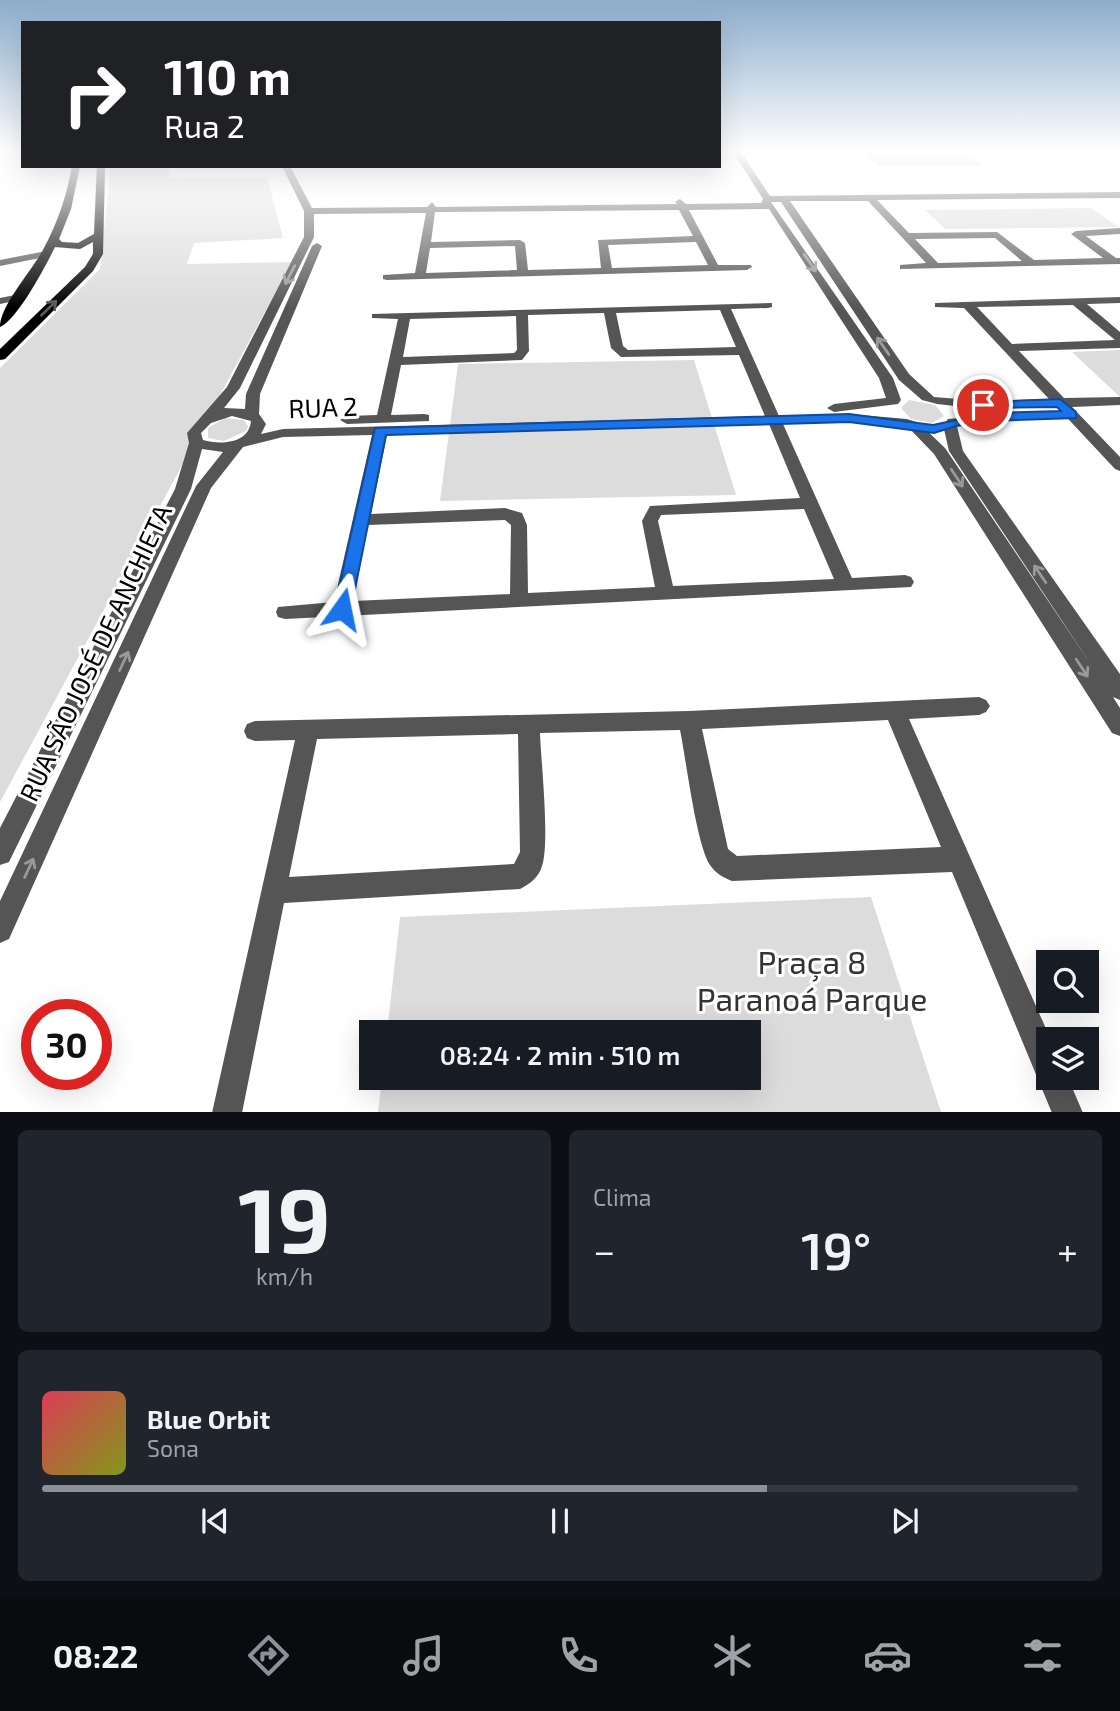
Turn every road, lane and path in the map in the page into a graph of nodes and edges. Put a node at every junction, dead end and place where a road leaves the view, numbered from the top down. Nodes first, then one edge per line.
1 (68, 204) edge
2 (100, 204) edge
3 (305, 204) edge
4 (320, 204) edge
5 (681, 204) junction
6 (691, 204) edge
7 (777, 204) edge
8 (777, 204) edge
9 (876, 204) edge
10 (431, 207) junction
11 (323, 208) junction
12 (309, 211) junction
13 (1120, 231) edge
14 (99, 234) junction
15 (907, 236) junction
16 (697, 239) junction
17 (54, 240) junction
18 (426, 245) junction
19 (46, 254) junction
20 (21, 260) junction
21 (1116, 261) edge
22 (0, 263) edge
23 (1032, 264) junction
24 (935, 266) junction
25 (747, 267) dead end
26 (904, 267) dead end
27 (715, 268) junction
28 (607, 271) junction
29 (523, 273) junction
30 (420, 276) junction
31 (0, 277) edge
32 (387, 277) dead end
33 (20, 297) junction
34 (0, 300) edge
35 (1120, 300) edge
36 (1076, 301) junction
37 (967, 304) junction
38 (768, 305) dead end
39 (939, 305) dead end
40 (724, 306) junction
41 (609, 309) junction
42 (522, 312) junction
43 (405, 316) junction
44 (376, 317) dead end
45 (0, 323) edge
46 (1120, 338) edge
47 (1120, 344) edge
48 (1007, 348) junction
49 (743, 351) junction
50 (0, 356) edge
51 (396, 361) junction
52 (932, 399) junction
53 (893, 400) junction
54 (1120, 401) edge
55 (1060, 403) junction
56 (772, 414) junction
57 (1120, 414) edge
58 (1072, 415) junction
59 (210, 417) junction
60 (255, 417) junction
61 (951, 424) junction
62 (378, 425) junction
63 (910, 425) junction
64 (196, 443) junction
65 (241, 443) junction
66 (1120, 466) edge
67 (810, 503) junction
68 (362, 520) junction
69 (905, 582) dead end
70 (846, 585) junction
71 (666, 594) junction
72 (519, 601) junction
73 (342, 609) junction
74 (285, 612) dead end
75 (1120, 691) edge
76 (979, 706) dead end
77 (895, 710) junction
78 (689, 720) junction
79 (529, 724) junction
80 (1120, 726) edge
81 (309, 730) junction
82 (255, 732) dead end
83 (0, 853) edge
84 (958, 859) junction
85 (275, 891) junction
86 (0, 930) edge
87 (1036, 1040) edge
88 (1058, 1090) edge
89 (228, 1112) edge
90 (1068, 1112) edge

1 - 17 main road
2 - 14 main road
3 - 12 street
4 - 11 street
5 - 6 street
5 - 10 street
5 - 16 street
52 -> 7 street
8 -> 53 street
9 - 15 street
10 - 11 street
10 - 18 street
11 - 12 street
11 - 60 street, RUA SÃO JOSÉ DE ANCHIETA
12 -> 59 street, RUA SÃO JOSÉ DE ANCHIETA
13 - 21 street
14 - 17 main road
50 -> 14 main road
15 - 23 street
15 - 24 street
16 - 27 street
16 - 28 street
17 - 19 main road
18 - 29 street
18 - 30 street
19 - 20 street
19 - 33 main road
20 - 22 street
20 - 31 street
21 - 23 street
23 - 24 street
24 - 26 street
25 - 27 street
27 - 28 street
28 - 29 street
29 - 30 street
30 - 32 street
33 - 34 street
33 - 45 main road
35 - 36 street
36 - 37 street
36 - 46 street
37 - 39 street
37 - 48 street
38 - 40 street
40 - 41 street
40 - 49 street
41 - 42 street
41 - 49 street
42 - 43 street
42 - 51 street
43 - 44 street
43 - 51 street
47 - 48 street
48 - 55 street
49 - 56 street
51 - 62 street
52 - 53 street, RUA 2
52 - 55 street
52 - 61 street
53 - 56 street, RUA 2
53 - 63 street
54 - 55 street
55 - 58 street
56 - 62 street, RUA 2
56 - 63 street, RUA 2
56 - 67 street
57 - 58 street
58 - 61 street
58 - 66 street
59 - 60 street
59 - 64 street, RUA SÃO JOSÉ DE ANCHIETA
60 - 62 street, RUA 2
60 - 65 street, RUA SÃO JOSÉ DE ANCHIETA
61 - 63 street, RUA 2
75 -> 61 street
62 - 65 street, RUA 2
62 - 68 street
63 -> 80 street
64 - 65 street
64 - 83 street, RUA SÃO JOSÉ DE ANCHIETA
86 -> 65 street, RUA SÃO JOSÉ DE ANCHIETA
67 - 70 street
67 - 71 street
68 - 72 street
68 - 73 street
69 - 70 street
70 - 71 street
71 - 72 street
72 - 73 street
73 - 74 street
76 - 77 street
77 - 78 street
77 - 84 street
78 - 79 street
78 - 84 street
79 - 81 street
79 - 85 street
81 - 82 street
81 - 85 street
84 - 87 street
85 - 89 street
88 - 90 street

